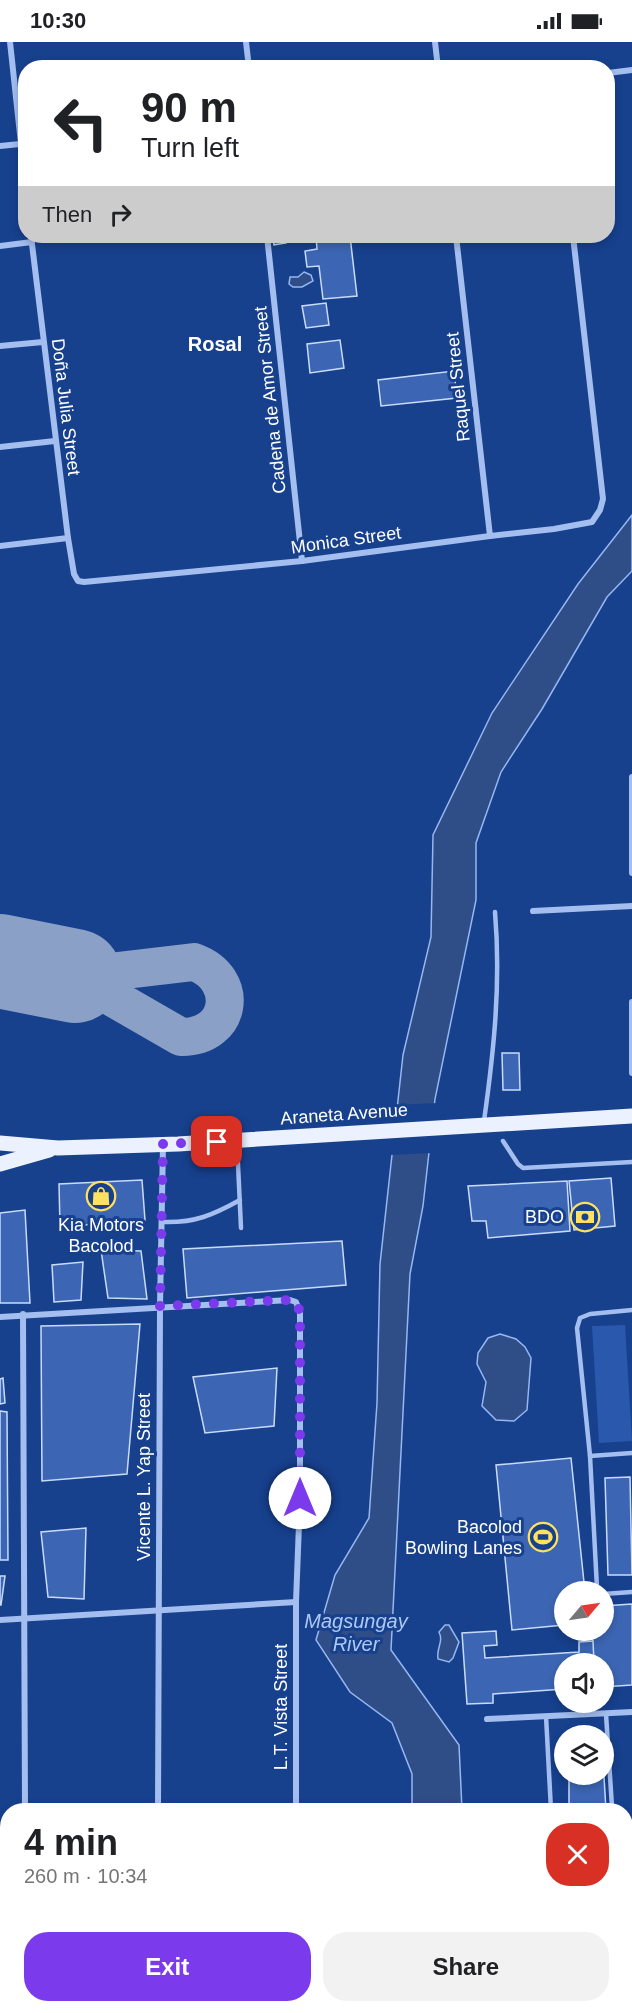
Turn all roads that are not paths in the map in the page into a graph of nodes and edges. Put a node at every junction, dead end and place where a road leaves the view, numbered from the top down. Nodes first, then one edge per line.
1 (10, 42) edge
2 (246, 42) edge
3 (435, 42) edge
4 (248, 60) edge
5 (437, 60) edge
6 (632, 70) edge
7 (615, 72) edge
8 (18, 124) edge
9 (18, 144) edge
10 (0, 146) edge
11 (18, 242) edge
12 (31, 243) edge
13 (268, 243) edge
14 (457, 243) edge
15 (574, 243) edge
16 (0, 246) edge
17 (43, 342) junction
18 (0, 346) edge
19 (55, 441) junction
20 (0, 447) edge
21 (490, 536) junction
22 (68, 538) junction
23 (0, 546) edge
24 (302, 561) junction
25 (78, 580) joint
26 (632, 777) edge
27 (632, 873) edge
28 (632, 906) edge
29 (533, 910) dead end
30 (495, 912) dead end
31 (632, 1002) edge
32 (632, 1073) edge
33 (632, 1116) edge
34 (483, 1124) junction
35 (236, 1141) junction
36 (502, 1141) dead end
37 (0, 1143) edge
38 (163, 1144) junction
39 (57, 1148) junction
40 (632, 1162) edge
41 (0, 1164) edge
42 (240, 1200) junction
43 (163, 1222) junction
44 (241, 1228) dead end
45 (160, 1306) junction
46 (632, 1311) edge
47 (23, 1314) junction
48 (0, 1317) edge
49 (632, 1453) edge
50 (590, 1456) junction
51 (597, 1581) edge
52 (632, 1592) edge
53 (614, 1593) edge
54 (296, 1602) junction
55 (158, 1612) junction
56 (24, 1617) junction
57 (0, 1620) edge
58 (632, 1712) edge
59 (606, 1714) junction
60 (546, 1716) junction
61 (487, 1719) dead end
62 (25, 1803) edge
63 (158, 1803) edge
64 (297, 1803) edge
65 (551, 1803) edge
66 (612, 1803) edge

1 - 8 street
2 - 4 street
3 - 5 street
6 - 7 street
9 - 10 street
11 - 16 street
12 - 17 street, Doña Julia Street
13 - 24 street, Cadena de Amor Street
14 - 21 street, Raquel Street
15 - 21 street, Monica Street
17 - 18 street
17 - 19 street, Doña Julia Street
19 - 20 street
19 - 22 street, Doña Julia Street
21 - 24 street, Monica Street
22 - 23 street
22 - 25 street, Doña Julia Street
24 - 25 street, Monica Street
26 - 27 street
28 - 29 street
30 - 34 lane
31 - 32 street
33 - 34 main road, Araneta Avenue
34 - 35 main road, Araneta Avenue
35 - 38 main road, Araneta Avenue
35 - 42 lane
36 - 40 lane
37 - 39 main road, Araneta Avenue
38 - 39 main road, Araneta Avenue
38 - 43 street, Vicente L. Yap Street
39 - 41 main road, Araneta Avenue
42 - 43 lane
42 - 44 lane
43 - 45 street, Vicente L. Yap Street
45 - 47 street
45 - 54 street, L.T. Vista Street
45 - 55 street, Vicente L. Yap Street
46 - 50 lane
47 - 48 street
47 - 56 street
49 - 50 lane
50 - 51 lane
52 - 53 lane
54 - 55 street
54 - 64 street, L.T. Vista Street
55 - 56 street
55 - 63 street, Vicente L. Yap Street
56 - 57 street
56 - 62 street
58 - 59 street
59 - 60 street
59 - 66 lane
60 - 61 street
60 - 65 lane

